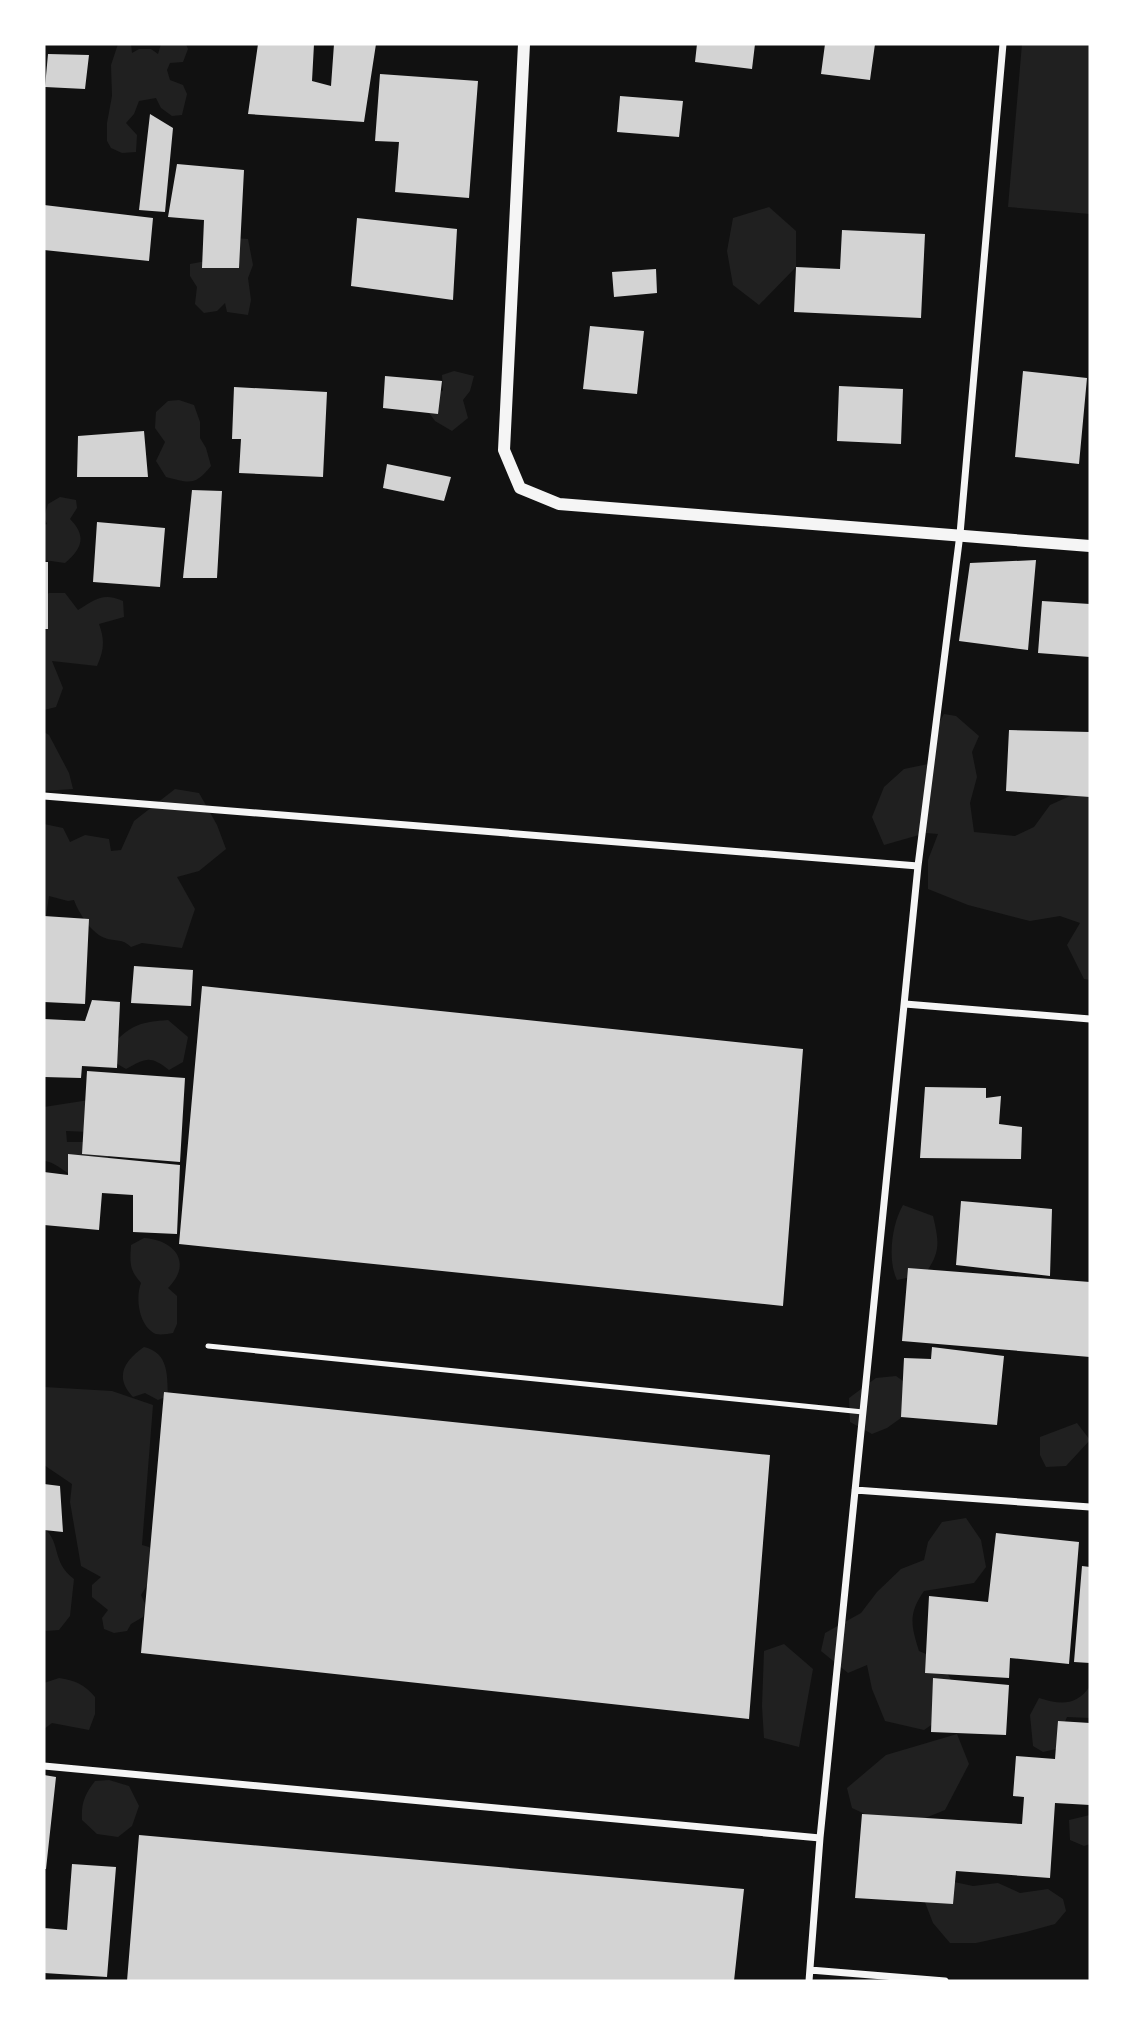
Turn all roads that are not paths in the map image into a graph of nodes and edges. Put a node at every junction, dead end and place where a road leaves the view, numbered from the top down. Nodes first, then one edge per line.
1 (524, 44) edge
2 (1003, 44) edge
3 (960, 534) junction
4 (1090, 546) edge
5 (44, 796) edge
6 (918, 866) junction
7 (905, 1004) junction
8 (1090, 1019) edge
9 (208, 1346) dead end
10 (863, 1412) junction
11 (855, 1490) junction
12 (1090, 1507) edge
13 (44, 1766) edge
14 (820, 1838) junction
15 (810, 1970) junction
16 (809, 1981) edge
17 (946, 1981) edge

1 - 3 street
2 - 3 street
3 - 4 street
3 - 6 street
5 - 6 street
6 - 7 street
7 - 8 street
7 - 10 street
9 - 10 lane
10 - 11 street
11 - 12 street
11 - 14 street
13 - 14 street
14 - 15 street
15 - 16 street
15 - 17 street

